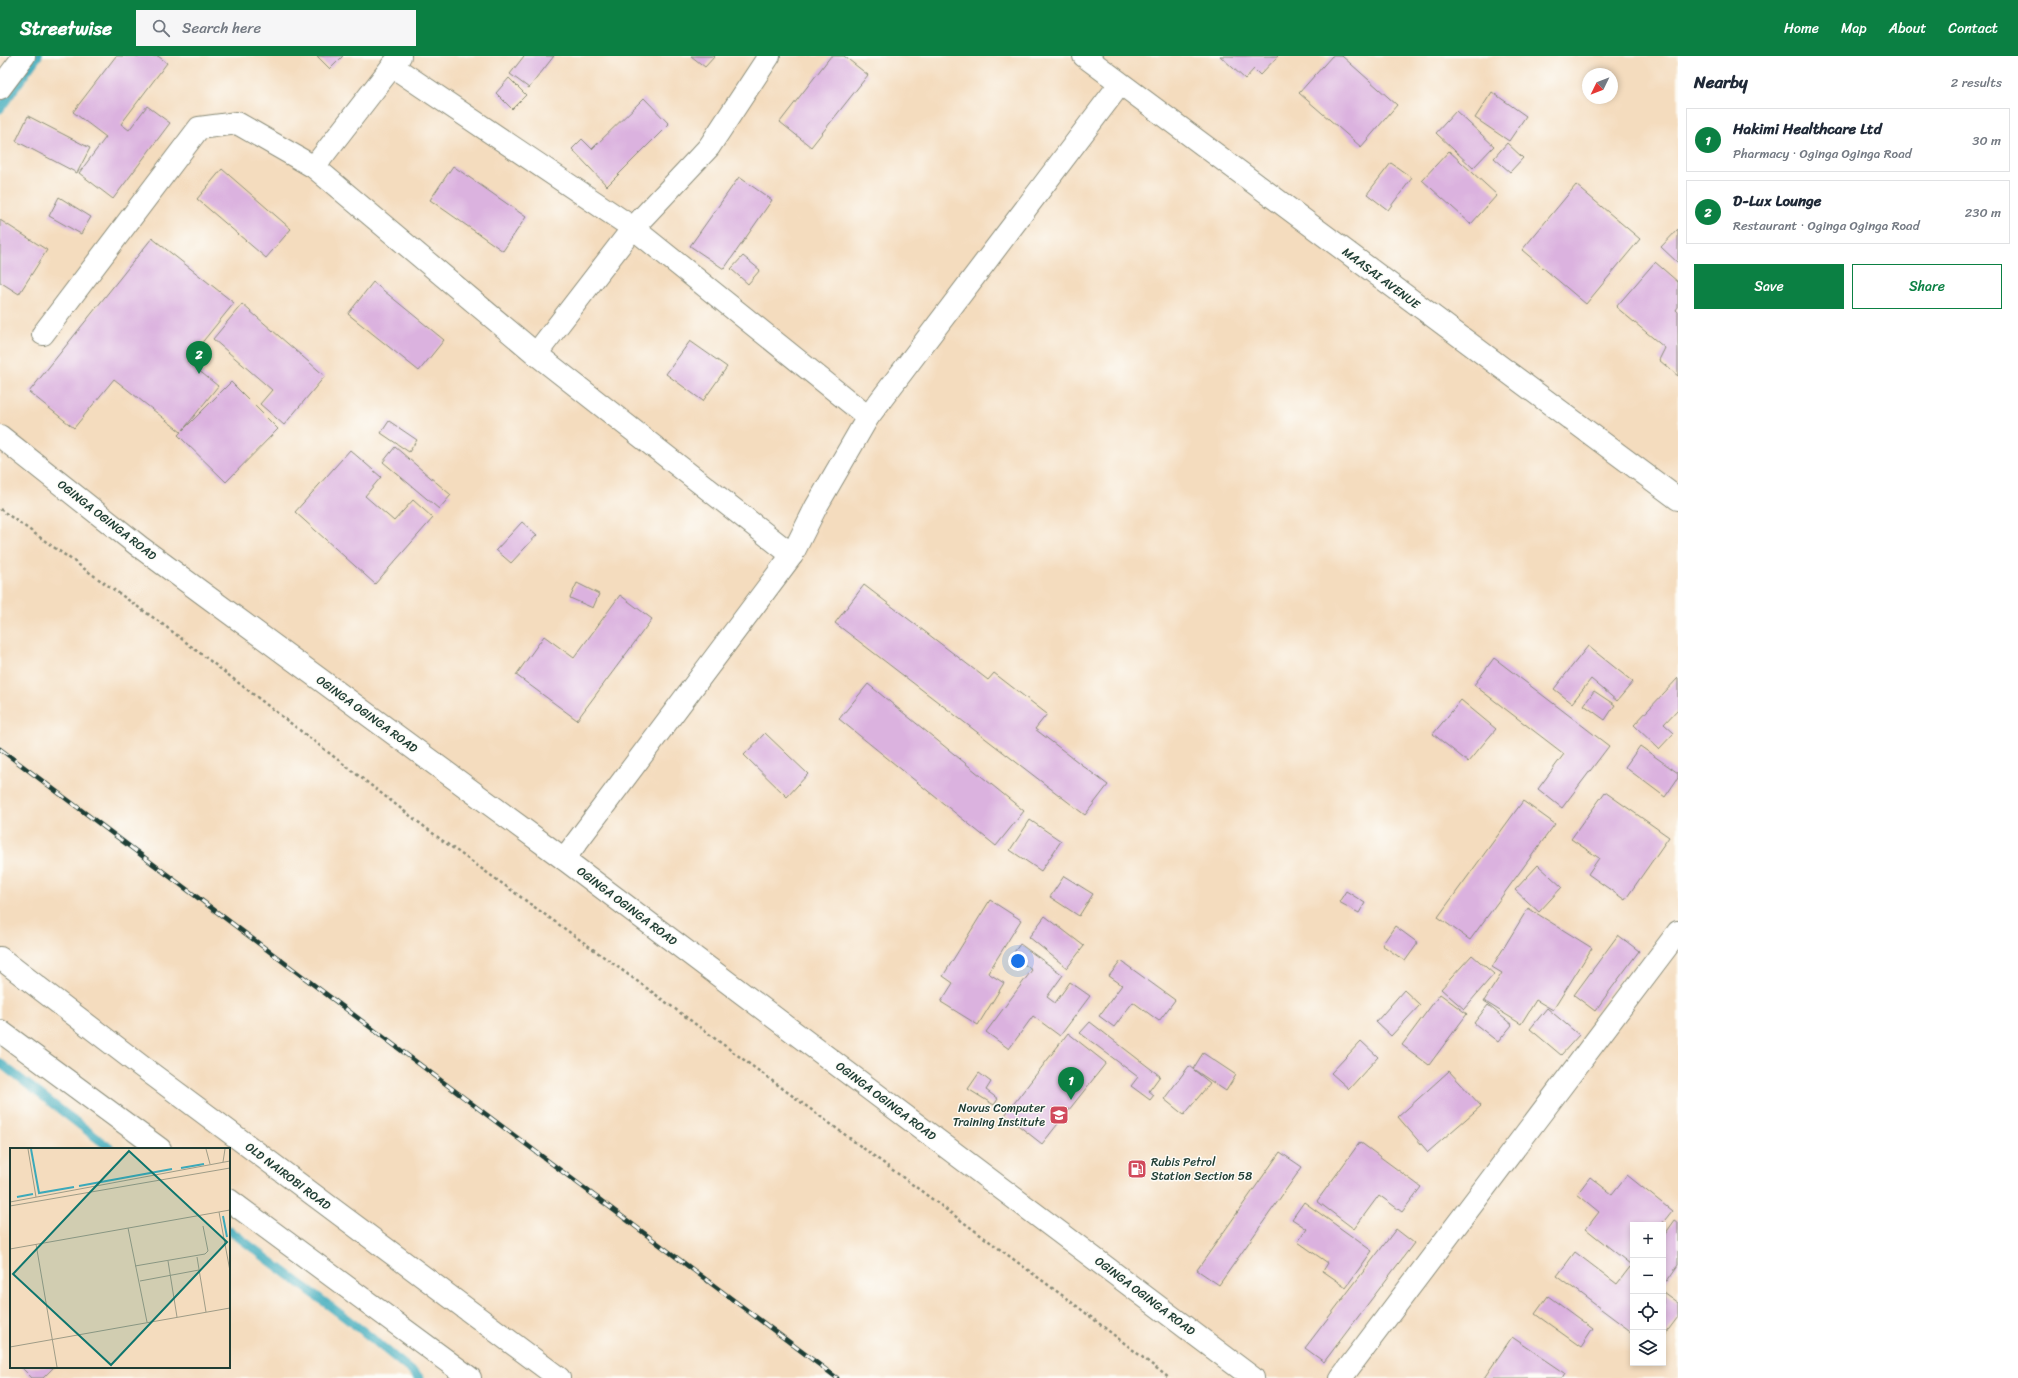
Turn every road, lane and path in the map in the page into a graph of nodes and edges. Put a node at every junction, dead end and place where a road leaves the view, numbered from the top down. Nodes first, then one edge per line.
1 (24, 56) edge
2 (769, 56) edge
3 (1084, 56) edge
4 (396, 61) edge
5 (1120, 84) junction
6 (0, 88) edge
7 (314, 168) junction
8 (633, 228) junction
9 (43, 334) dead end
10 (536, 354) junction
11 (868, 417) junction
12 (0, 436) edge
13 (1678, 499) edge
14 (0, 509) edge
15 (792, 555) junction
16 (564, 859) junction
17 (1678, 932) edge
18 (0, 958) edge
19 (0, 1031) edge
20 (159, 1148) edge
21 (230, 1201) edge
22 (470, 1378) edge
23 (559, 1378) edge
24 (1169, 1378) edge
25 (1253, 1378) edge
26 (1341, 1378) edge

1 - 6 main road
2 - 8 main road
3 - 5 main road, MAASAI AVENUE
4 - 7 main road
4 - 8 main road
5 - 11 main road
5 - 13 main road, MAASAI AVENUE
7 - 9 main road
7 - 10 main road
8 - 10 main road
8 - 11 main road
10 - 15 main road
11 - 15 main road
12 - 16 main road, OGINGA OGINGA ROAD
14 - 24 path
15 - 16 main road
16 - 25 main road, OGINGA OGINGA ROAD
17 - 26 main road
18 - 23 main road, OLD NAIROBI ROAD
19 - 20 main road
21 - 22 main road

